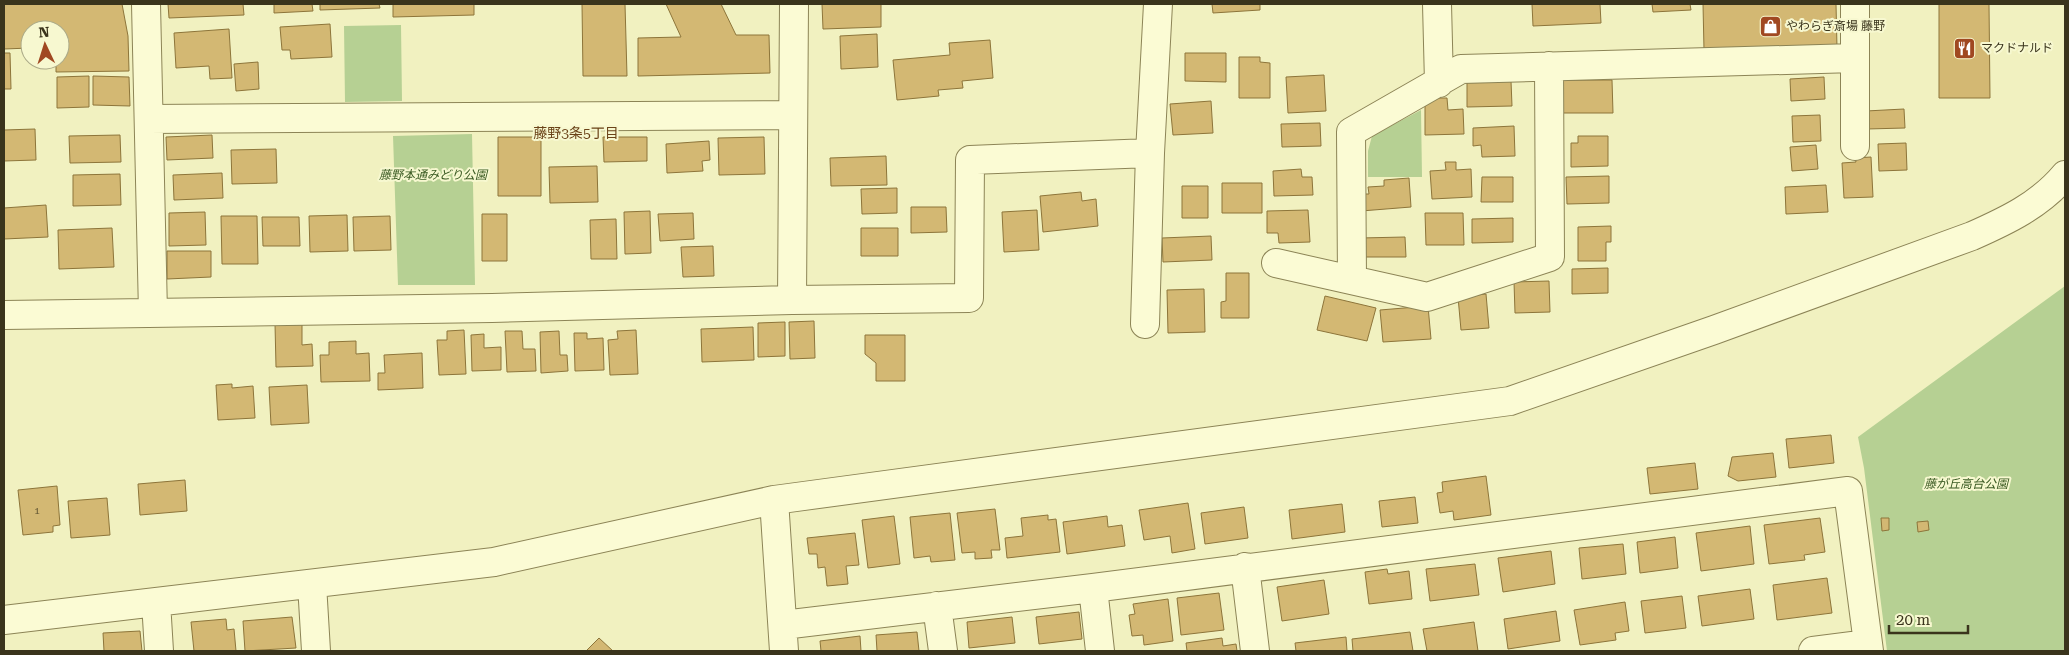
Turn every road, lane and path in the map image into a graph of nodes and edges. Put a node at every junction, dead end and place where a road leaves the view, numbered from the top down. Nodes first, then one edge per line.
1 (146, 4) edge
2 (794, 4) edge
3 (1158, 4) edge
4 (1437, 4) edge
5 (1855, 4) edge
6 (1854, 58) junction
7 (1549, 66) junction
8 (1438, 82) junction
9 (793, 115) junction
10 (149, 119) junction
11 (1855, 146) dead end
12 (1150, 153) junction
13 (2065, 175) edge
14 (1276, 262) dead end
15 (1352, 280) junction
16 (792, 300) junction
17 (153, 313) junction
18 (4, 315) edge
19 (1146, 324) dead end
20 (774, 500) junction
21 (1245, 567) junction
22 (312, 584) junction
23 (1093, 588) junction
24 (156, 602) junction
25 (937, 606) junction
26 (4, 620) edge
27 (783, 625) junction
28 (1868, 648) edge
29 (160, 651) edge
30 (316, 651) edge
31 (784, 651) edge
32 (943, 651) edge
33 (1100, 651) edge
34 (1255, 651) edge
35 (1812, 651) edge

1 - 10 street
2 - 9 street
3 - 12 street
4 - 8 street
5 - 6 street
6 - 7 street
6 - 11 street
7 - 8 street
7 - 15 street
8 - 15 street
9 - 10 street
9 - 16 street
10 - 17 street
12 - 16 street
12 - 19 street
13 - 20 street
14 - 15 street
16 - 17 street
17 - 18 street
20 - 22 street
20 - 27 street
21 - 23 street
21 - 28 street
21 - 34 street
22 - 24 street
22 - 30 street
23 - 25 street
23 - 33 street
24 - 26 street
24 - 29 street
25 - 27 street
25 - 32 street
27 - 31 street
28 - 35 street

